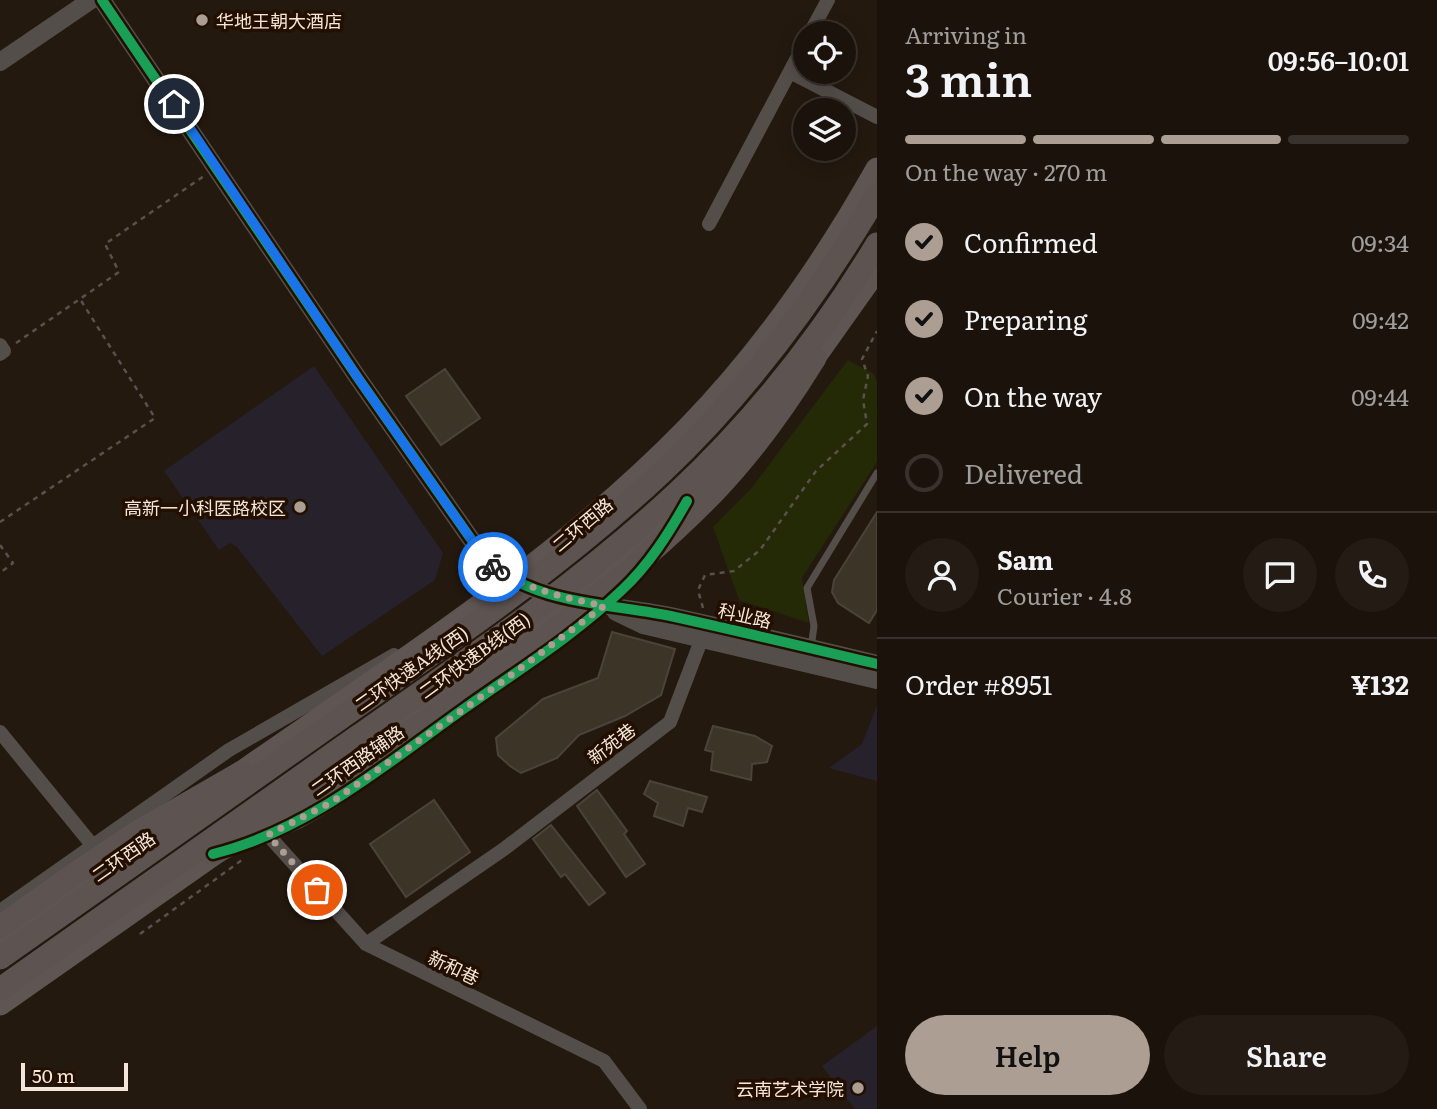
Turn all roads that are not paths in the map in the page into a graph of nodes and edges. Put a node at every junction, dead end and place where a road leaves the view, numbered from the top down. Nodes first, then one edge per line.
1 (91, 0) edge
2 (102, 0) edge
3 (828, 0) edge
4 (817, 21) edge
5 (0, 62) edge
6 (793, 66) edge
7 (790, 72) junction
8 (877, 117) edge
9 (877, 169) edge
10 (877, 195) edge
11 (709, 224) dead end
12 (875, 256) edge
13 (877, 473) edge
14 (687, 501) junction
15 (512, 580) junction
16 (571, 599) junction
17 (604, 606) junction
18 (451, 625) junction
19 (702, 638) junction
20 (810, 648) junction
21 (877, 664) edge
22 (877, 680) edge
23 (360, 704) junction
24 (0, 732) edge
25 (268, 835) junction
26 (93, 846) junction
27 (214, 854) junction
28 (0, 911) edge
29 (0, 927) edge
30 (0, 942) edge
31 (366, 944) junction
32 (0, 958) edge
33 (0, 989) edge
34 (0, 1004) edge
35 (640, 1109) edge

1 - 5 street
2 - 15 street
3 - 4 street
6 - 7 street
7 - 8 street
7 - 11 street
9 - 15 main road, 二环西路
10 - 23 highway, 二环快速A线(西), bridge
12 - 14 main road
12 - 27 highway, bridge
12 - 33 highway, 二环快速B线(西), bridge
13 - 20 lane
14 - 16 main road
14 - 17 street, 二环西路辅路
15 - 16 street
15 - 18 main road, 二环西路
16 - 17 street
16 - 27 main road
17 - 19 street, 科业路
17 - 20 street, 科业路
17 - 25 street, 二环西路辅路
18 - 26 street
18 - 30 main road, 二环西路
19 - 22 street, 科业路
19 - 31 street, 新苑巷
20 - 21 street, 科业路
23 - 29 highway, bridge
23 - 32 highway, 二环快速A线(西), bridge
24 - 26 street
25 - 27 street, 二环西路辅路
25 - 31 street, 新和巷
26 - 28 street
27 - 34 main road
31 - 35 street, 新和巷

